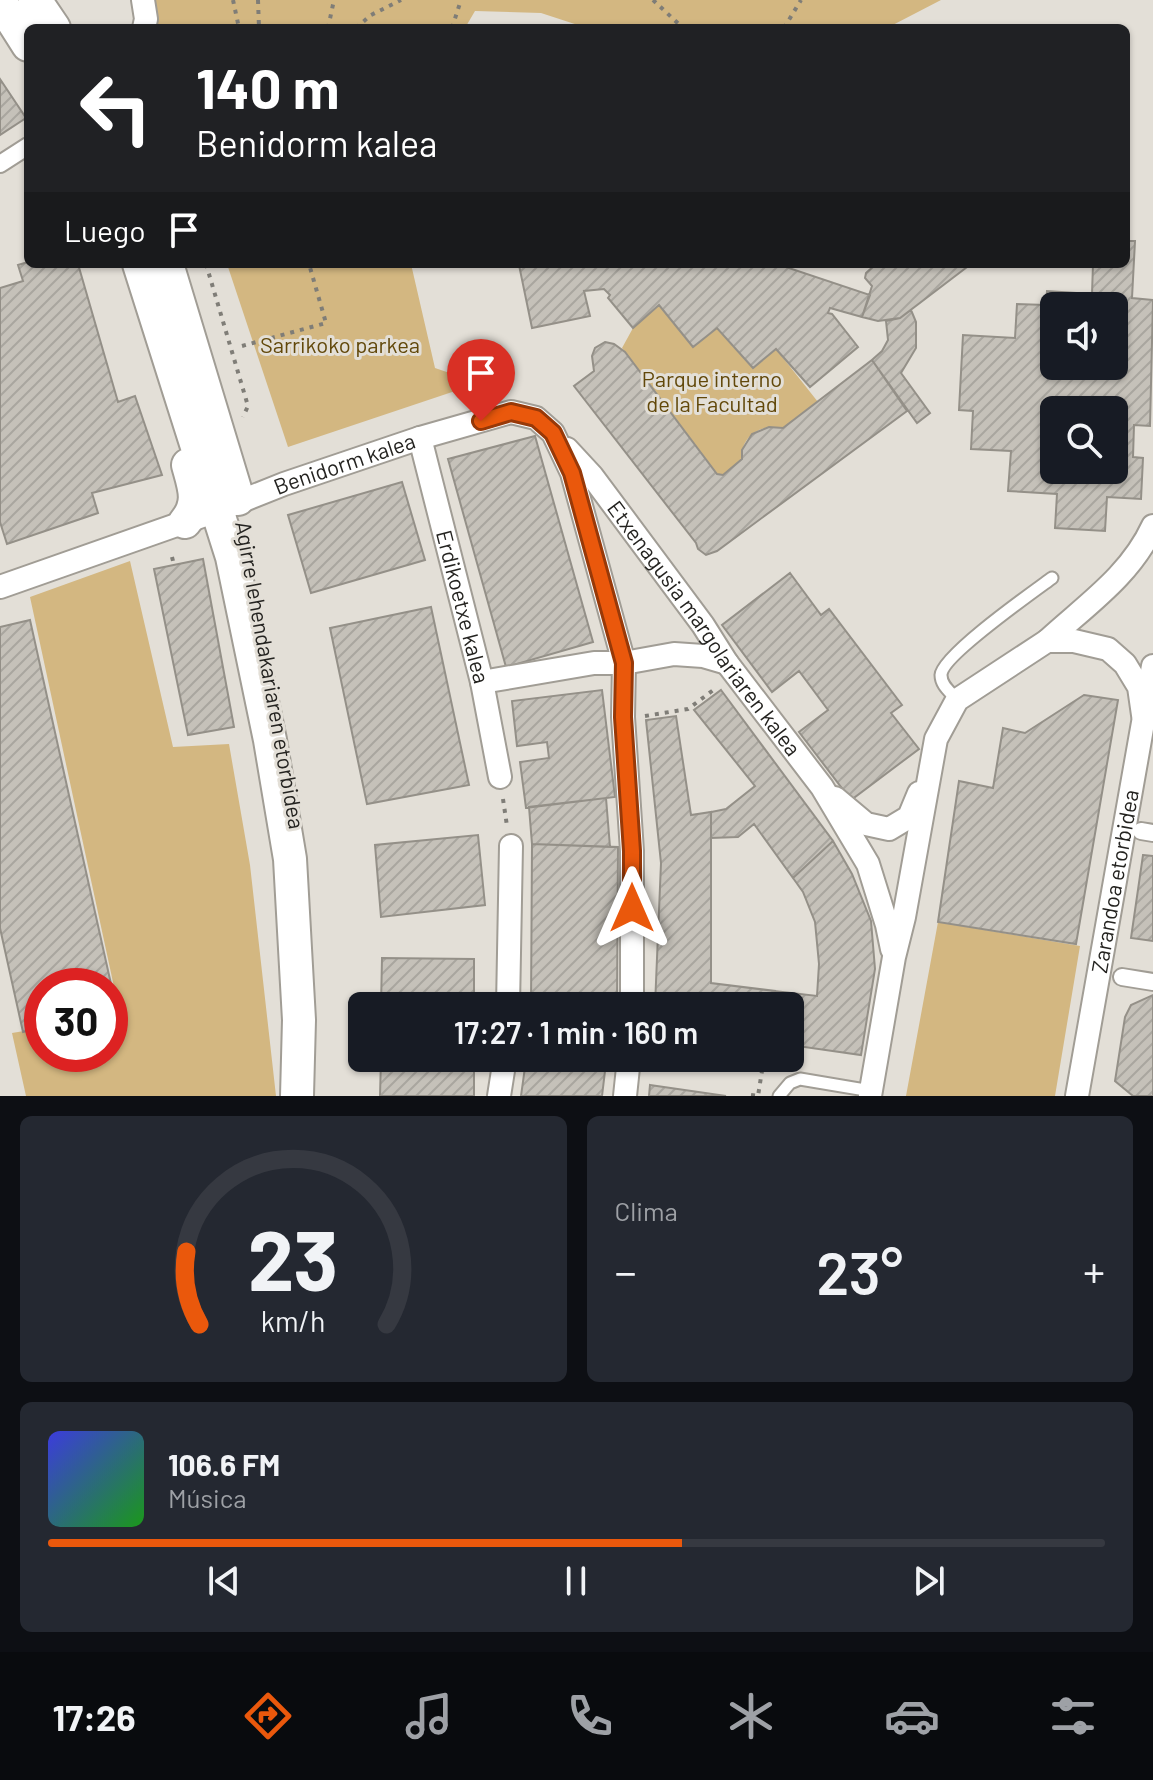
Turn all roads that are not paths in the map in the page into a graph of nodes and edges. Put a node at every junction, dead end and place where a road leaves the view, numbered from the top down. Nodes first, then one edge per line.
1 (35, 0) edge
2 (143, 0) edge
3 (0, 1) edge
4 (51, 24) edge
5 (145, 24) edge
6 (24, 39) edge
7 (24, 149) edge
8 (0, 164) edge
9 (140, 268) edge
10 (168, 268) edge
11 (184, 401) junction
12 (511, 412) joint
13 (553, 433) junction
14 (420, 438) junction
15 (229, 506) junction
16 (185, 522) junction
17 (1153, 526) edge
18 (1052, 578) dead end
19 (0, 587) edge
20 (1047, 641) junction
21 (624, 663) junction
22 (727, 663) junction
23 (1153, 666) edge
24 (482, 682) junction
25 (957, 700) junction
26 (1143, 715) junction
27 (930, 770) junction
28 (500, 777) dead end
29 (822, 787) junction
30 (510, 840) road end
31 (894, 957) junction
32 (1122, 977) dead end
33 (1153, 982) edge
34 (508, 992) edge
35 (632, 992) edge
36 (503, 1072) edge
37 (628, 1072) edge
38 (871, 1094) edge
39 (297, 1096) edge
40 (314, 1096) edge
41 (499, 1096) edge
42 (625, 1096) edge
43 (779, 1096) edge
44 (1077, 1096) edge

1 - 4 main road
2 - 5 street
3 - 6 main road
7 - 8 street
9 - 11 main road, Agirre lehendakariaren etorbidea
10 - 15 main road, Agirre lehendakariaren etorbidea
11 - 15 main road, Agirre lehendakariaren etorbidea
11 - 16 main road, Agirre lehendakariaren etorbidea
12 - 13 street, Etxenagusia margolariaren kalea
12 - 14 street, Benidorm kalea
13 - 21 street
13 - 22 street, Etxenagusia margolariaren kalea
14 - 15 street, Benidorm kalea
14 - 24 street, Erdikoetxe kalea
15 - 16 street, Benidorm kalea
15 - 39 main road, Agirre lehendakariaren etorbidea
15 - 40 main road, Agirre lehendakariaren etorbidea
16 - 19 street, Benidorm kalea
17 - 20 street, Etxenagusia margolariaren kalea
18 - 25 lane
20 - 25 street, Etxenagusia margolariaren kalea
20 - 26 street
21 - 22 street
21 - 24 street
21 - 35 street
22 - 29 street, Etxenagusia margolariaren kalea
23 - 26 street, Zarandoa etorbidea
24 - 28 street, Erdikoetxe kalea
25 - 27 street, Etxenagusia margolariaren kalea
26 - 44 street, Zarandoa etorbidea
27 - 29 street, Etxenagusia margolariaren kalea
27 - 31 street, Etxenagusia margolariaren kalea
29 - 31 street, Etxenagusia margolariaren kalea
30 - 34 street
31 - 38 street, Etxenagusia margolariaren kalea
32 - 33 street, Zarandoa etorbidea
36 - 41 street
37 - 42 street
38 - 43 lane

